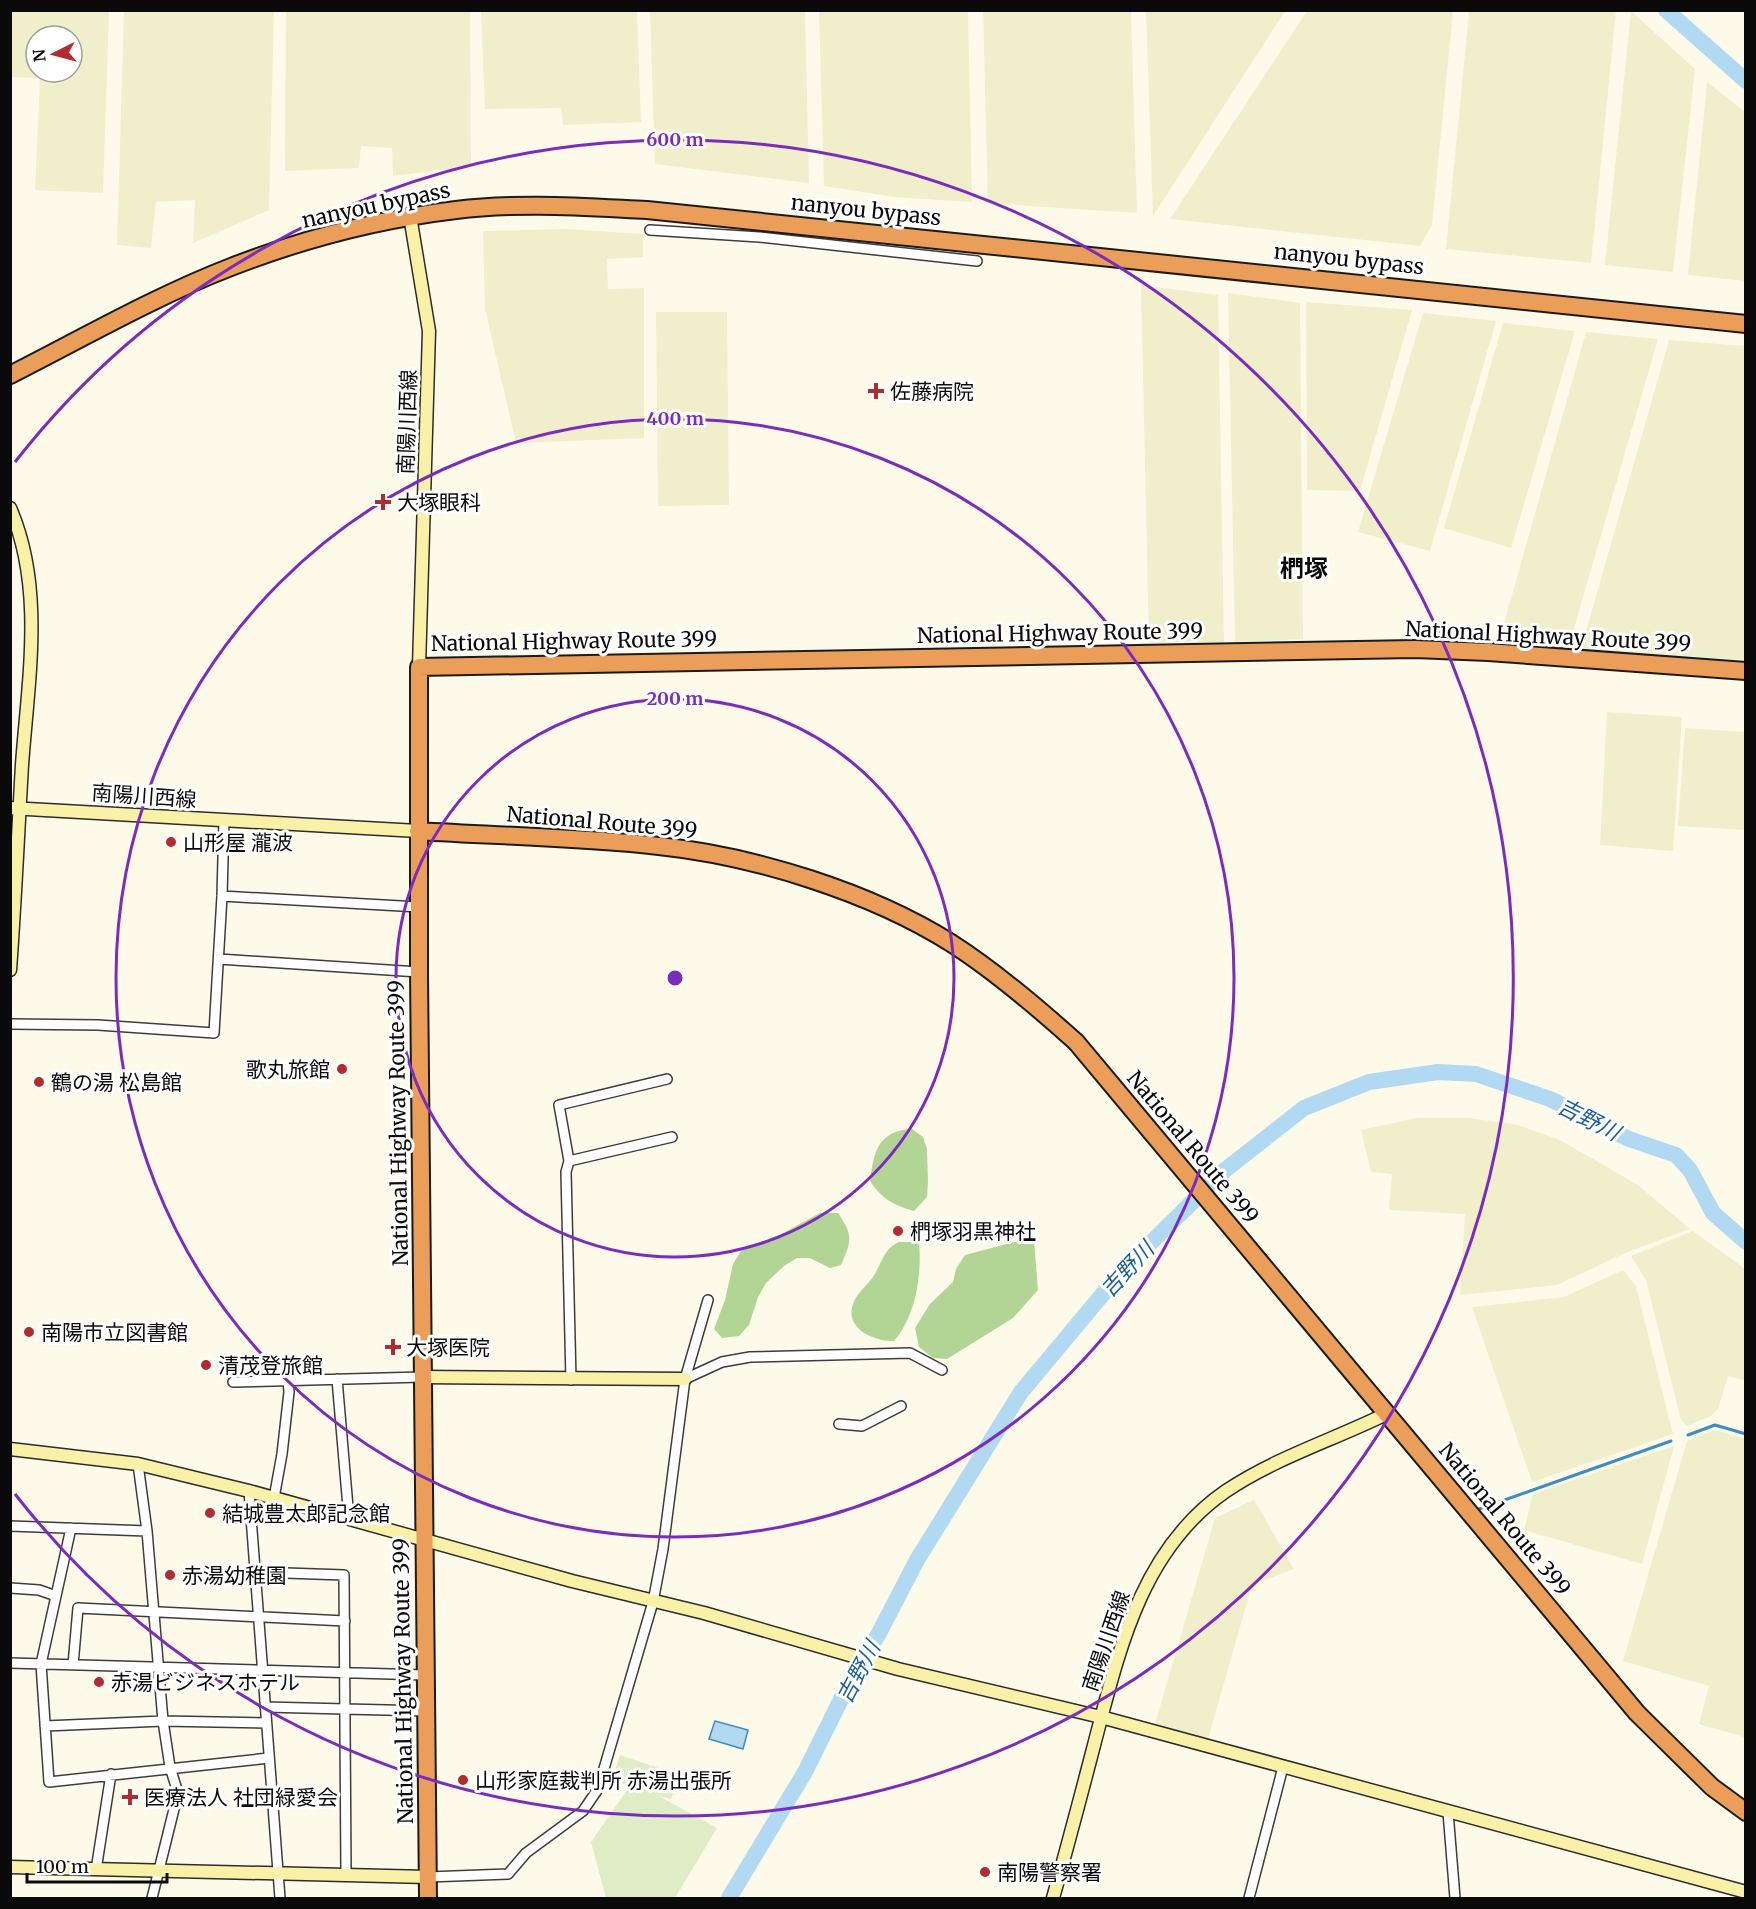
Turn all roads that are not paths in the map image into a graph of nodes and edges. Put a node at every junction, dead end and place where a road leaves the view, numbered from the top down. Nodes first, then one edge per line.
1 (410, 216) junction
2 (650, 230) dead end
3 (977, 261) dead end
4 (1746, 324) edge
5 (10, 375) edge
6 (10, 508) edge
7 (419, 667) junction
8 (1746, 671) edge
9 (15, 808) edge
10 (224, 820) junction
11 (418, 831) junction
12 (222, 896) junction
13 (419, 907) junction
14 (219, 959) junction
15 (10, 970) edge
16 (419, 972) junction
17 (10, 1024) edge
18 (667, 1079) dead end
19 (672, 1137) dead end
20 (569, 1161) junction
21 (708, 1300) dead end
22 (942, 1370) dead end
23 (422, 1377) junction
24 (337, 1379) junction
25 (685, 1379) junction
26 (288, 1380) junction
27 (571, 1380) junction
28 (232, 1382) dead end
29 (901, 1406) dead end
30 (1386, 1414) junction
31 (839, 1424) dead end
32 (10, 1449) edge
33 (138, 1464) junction
34 (249, 1491) junction
35 (274, 1498) junction
36 (349, 1520) junction
37 (10, 1526) edge
38 (71, 1528) junction
39 (147, 1531) junction
40 (423, 1541) junction
41 (257, 1572) junction
42 (10, 1588) edge
43 (56, 1596) junction
44 (653, 1602) junction
45 (154, 1612) junction
46 (259, 1617) junction
47 (345, 1621) junction
48 (10, 1663) edge
49 (41, 1664) junction
50 (73, 1665) junction
51 (158, 1668) junction
52 (262, 1671) junction
53 (345, 1672) junction
54 (425, 1675) junction
55 (265, 1707) junction
56 (344, 1709) junction
57 (426, 1710) junction
58 (1101, 1718) junction
59 (163, 1721) junction
60 (266, 1723) junction
61 (45, 1725) junction
62 (269, 1758) junction
63 (170, 1767) junction
64 (1283, 1767) junction
65 (111, 1774) junction
66 (1448, 1812) junction
67 (1746, 1812) edge
68 (10, 1866) edge
69 (96, 1870) junction
70 (159, 1872) junction
71 (279, 1873) junction
72 (346, 1874) junction
73 (428, 1877) junction
74 (1746, 1892) edge
75 (152, 1899) edge
76 (280, 1899) edge
77 (428, 1899) edge
78 (1053, 1899) edge
79 (1249, 1899) edge
80 (1455, 1899) edge

1 - 4 highway, nanyou bypass
1 - 5 highway, nanyou bypass
1 - 7 street, 南陽川西線
2 - 3 street
6 - 9 street
7 - 8 highway, National Highway Route 399
7 - 11 highway, National Highway Route 399
9 - 10 street, 南陽川西線
9 - 15 street
10 - 11 street, 南陽川西線
10 - 12 street
11 - 13 highway, National Highway Route 399
11 - 30 highway, National Route 399
12 - 13 street
12 - 14 street
13 - 16 highway, National Highway Route 399
14 - 16 street
14 - 17 street
16 - 23 highway, National Highway Route 399
18 - 20 street
19 - 20 street
20 - 27 street
21 - 25 street
22 - 25 street
23 - 24 street
23 - 27 street
23 - 40 highway, National Highway Route 399
24 - 26 street
24 - 36 street
25 - 27 street
25 - 44 street
26 - 28 street
26 - 35 street
29 - 31 street
30 - 58 street, 南陽川西線
30 - 67 highway, National Route 399
32 - 33 street
33 - 34 street
33 - 39 street
34 - 35 street
34 - 41 street
35 - 36 street
36 - 40 street
37 - 38 street
38 - 39 street
38 - 43 street
39 - 45 street
40 - 44 street
40 - 54 highway, National Highway Route 399
41 - 46 street
41 - 47 street
42 - 43 street
43 - 49 street
44 - 58 street
44 - 73 street
45 - 46 street
45 - 50 street
45 - 51 street
46 - 47 street
46 - 52 street
47 - 53 street
48 - 49 street
49 - 50 street
49 - 61 street
50 - 51 street
51 - 52 street
51 - 59 street
52 - 53 street
52 - 55 street
53 - 54 street
53 - 56 street
54 - 57 highway, National Highway Route 399
55 - 56 street
55 - 60 street
56 - 57 street
56 - 72 street
57 - 73 highway, National Highway Route 399
58 - 64 street
58 - 78 street, 南陽川西線
59 - 60 street
59 - 61 street
59 - 63 street
60 - 62 street
61 - 65 street
62 - 63 street
62 - 71 street
63 - 65 street
63 - 70 street
64 - 66 street
64 - 79 street
65 - 69 street
66 - 74 street
66 - 80 street
68 - 69 street
69 - 70 street
70 - 71 street
70 - 75 street
71 - 72 street
71 - 76 street
72 - 73 street
73 - 77 highway, National Highway Route 399

